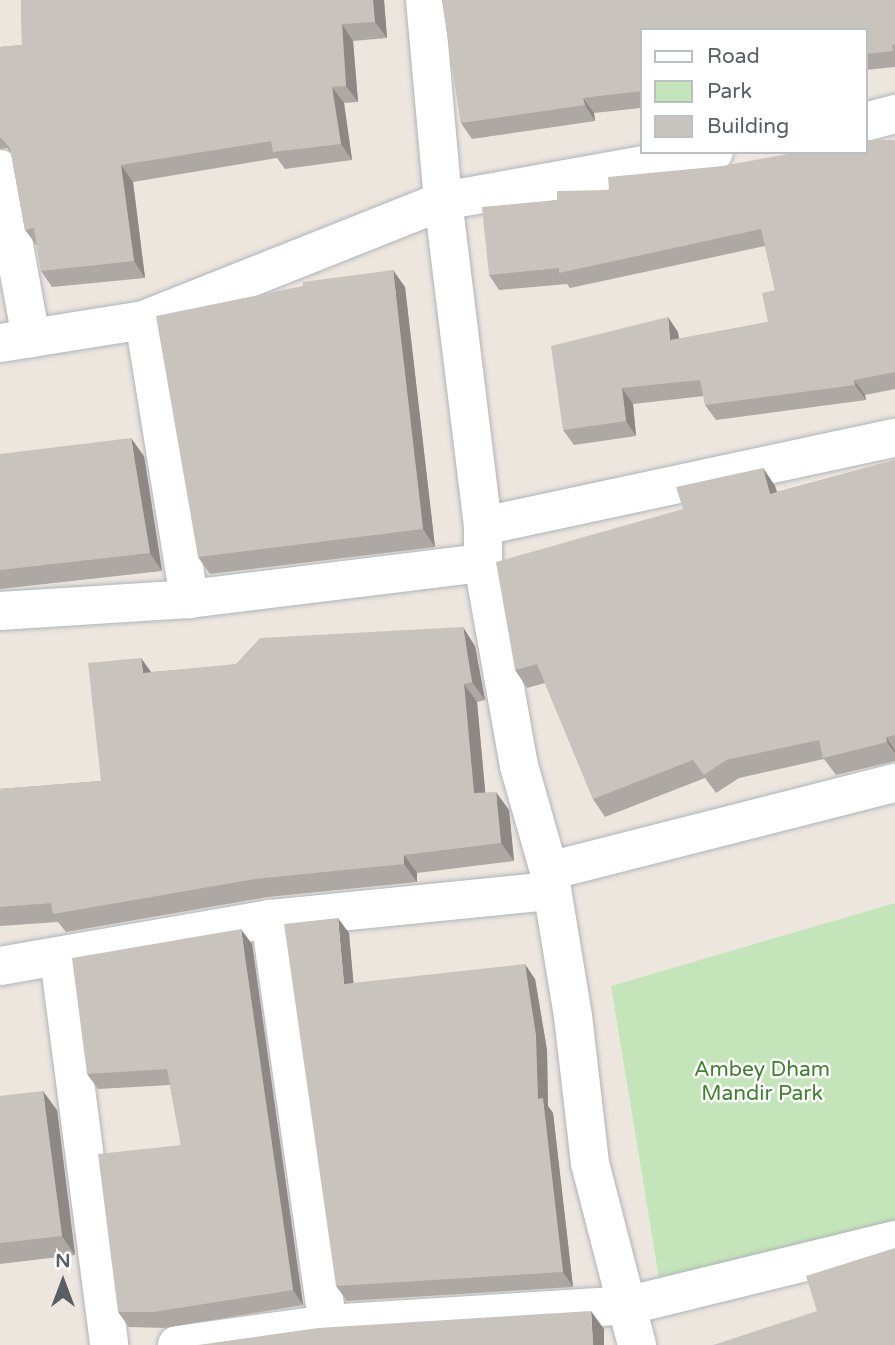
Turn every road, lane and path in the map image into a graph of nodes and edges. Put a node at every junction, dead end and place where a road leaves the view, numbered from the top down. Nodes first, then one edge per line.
1 (425, 0) edge
2 (895, 114) edge
3 (867, 121) edge
4 (702, 154) edge
5 (0, 169) edge
6 (443, 201) junction
7 (144, 320) junction
8 (15, 341) edge
9 (895, 438) edge
10 (483, 544) junction
11 (189, 599) junction
12 (0, 611) edge
13 (895, 783) edge
14 (550, 881) junction
15 (270, 919) junction
16 (59, 958) junction
17 (0, 966) edge
18 (895, 1240) edge
19 (630, 1305) junction
20 (328, 1324) junction
21 (109, 1345) edge
22 (177, 1345) edge
23 (637, 1345) edge

1 - 6 street
2 - 3 street
4 - 6 street
5 - 8 street
6 - 7 street
6 - 10 street
7 - 8 street
7 - 11 street
9 - 10 street
10 - 11 street
10 - 14 street
11 - 12 street
13 - 14 street
14 - 15 street
14 - 19 street
15 - 16 street
15 - 20 street
16 - 17 street
16 - 21 street
18 - 19 street
19 - 20 street
19 - 23 street
20 - 22 street

